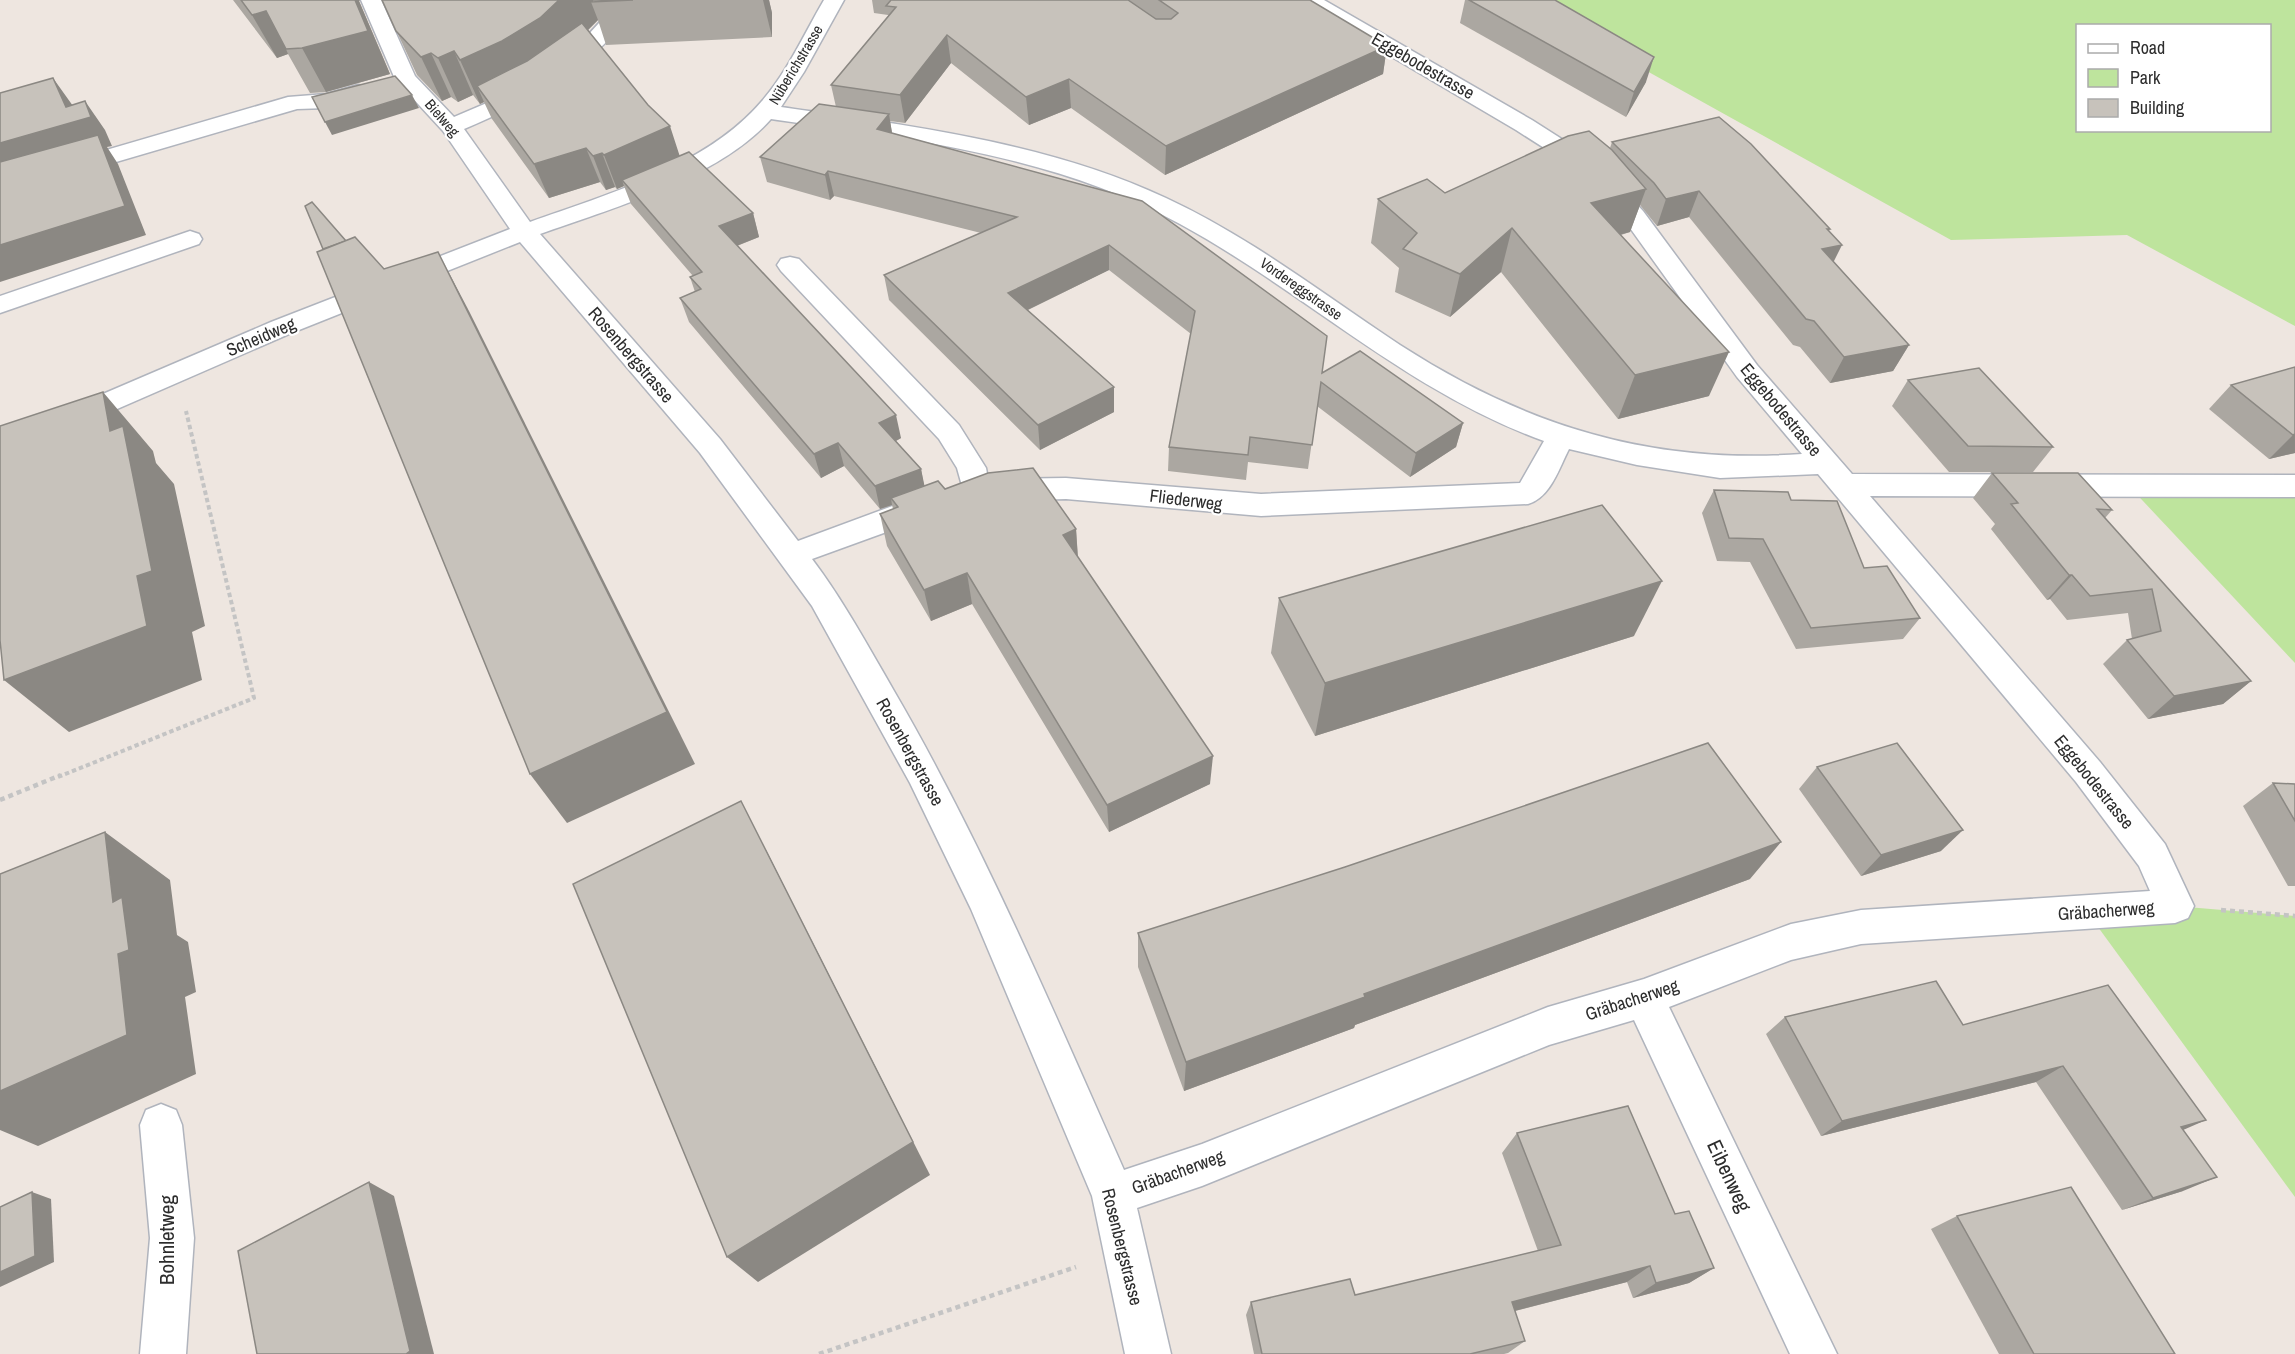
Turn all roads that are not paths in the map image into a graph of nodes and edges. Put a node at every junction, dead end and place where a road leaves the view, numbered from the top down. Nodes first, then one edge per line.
1 (371, 0) edge
2 (631, 0) edge
3 (834, 0) edge
4 (1309, 0) edge
5 (406, 79) junction
6 (768, 112) junction
7 (451, 126) junction
8 (0, 189) edge
9 (524, 231) junction
10 (190, 239) dead end
11 (790, 265) dead end
12 (0, 305) edge
13 (1560, 438) junction
14 (0, 450) edge
15 (1834, 474) junction
16 (2295, 486) edge
17 (976, 492) junction
18 (791, 555) junction
19 (2175, 906) joint
20 (1644, 998) junction
21 (161, 1125) dead end
22 (1113, 1195) junction
23 (163, 1354) edge
24 (1148, 1354) edge
25 (1814, 1354) edge

1 - 5 street, Bielweg
2 - 7 street
3 - 6 street, Nüberichstrasse
4 - 15 street, Eggebodestrasse
5 - 7 street, Bielweg
5 - 8 street
6 - 9 street, Nüberichstrasse
6 - 13 street, Vordereggstrasse
7 - 9 street, Bielweg
9 - 14 street, Scheidweg
9 - 18 street, Rosenbergstrasse
10 - 12 street
11 - 17 street
13 - 15 street, Vordereggstrasse
13 - 17 street, Fliederweg
15 - 16 street, Vordereggstrasse
15 - 19 street, Eggebodestrasse
17 - 18 street, Fliederweg
18 - 22 street, Rosenbergstrasse
19 - 20 street, Gräbacherweg
20 - 22 street, Gräbacherweg
20 - 25 street, Eibenweg
21 - 23 street, Bohnletweg
22 - 24 street, Rosenbergstrasse

